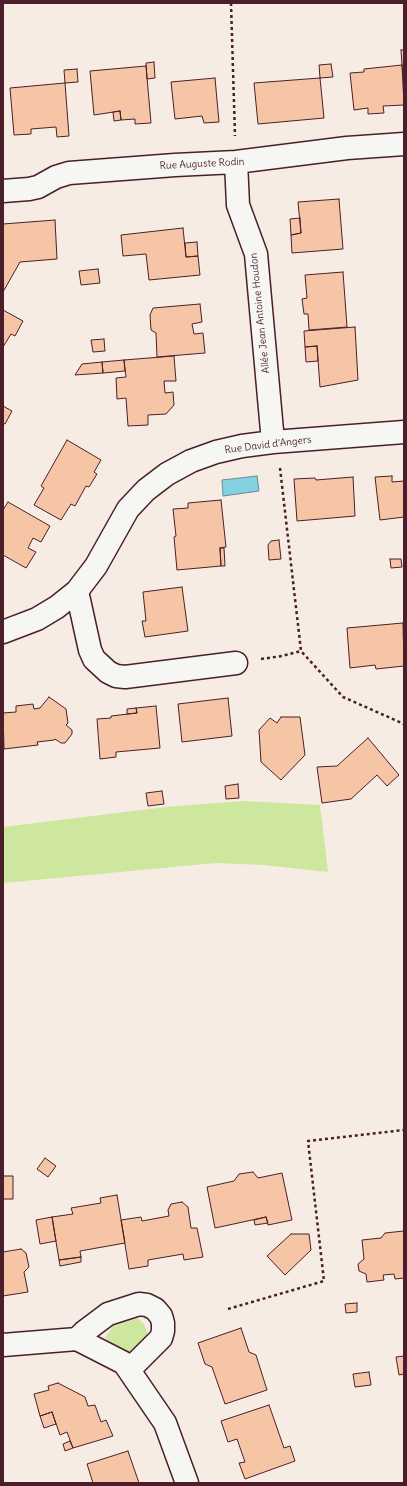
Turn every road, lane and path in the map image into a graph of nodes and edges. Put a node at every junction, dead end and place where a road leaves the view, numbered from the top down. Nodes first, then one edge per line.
1 (231, 3) edge
2 (404, 144) edge
3 (236, 162) junction
4 (3, 191) edge
5 (404, 432) edge
6 (273, 442) junction
7 (77, 591) junction
8 (3, 632) edge
9 (301, 650) junction
10 (236, 663) joint
11 (404, 724) edge
12 (404, 1130) edge
13 (228, 1309) dead end
14 (77, 1339) junction
15 (3, 1345) edge
16 (129, 1370) junction
17 (187, 1483) edge

1 - 3 path
2 - 3 street, Rue Auguste Rodin
3 - 4 street, Rue Auguste Rodin
3 - 6 street, Allée Jean Antoine Houdon
5 - 6 street, Rue David d’Angers
6 - 7 street, Rue David d’Angers
6 - 9 path
7 - 8 street, Rue David d’Angers
7 - 10 street
9 - 10 path
9 - 11 path
12 - 13 path
14 - 15 street
14 - 16 street
14 - 16 street
16 - 17 street

